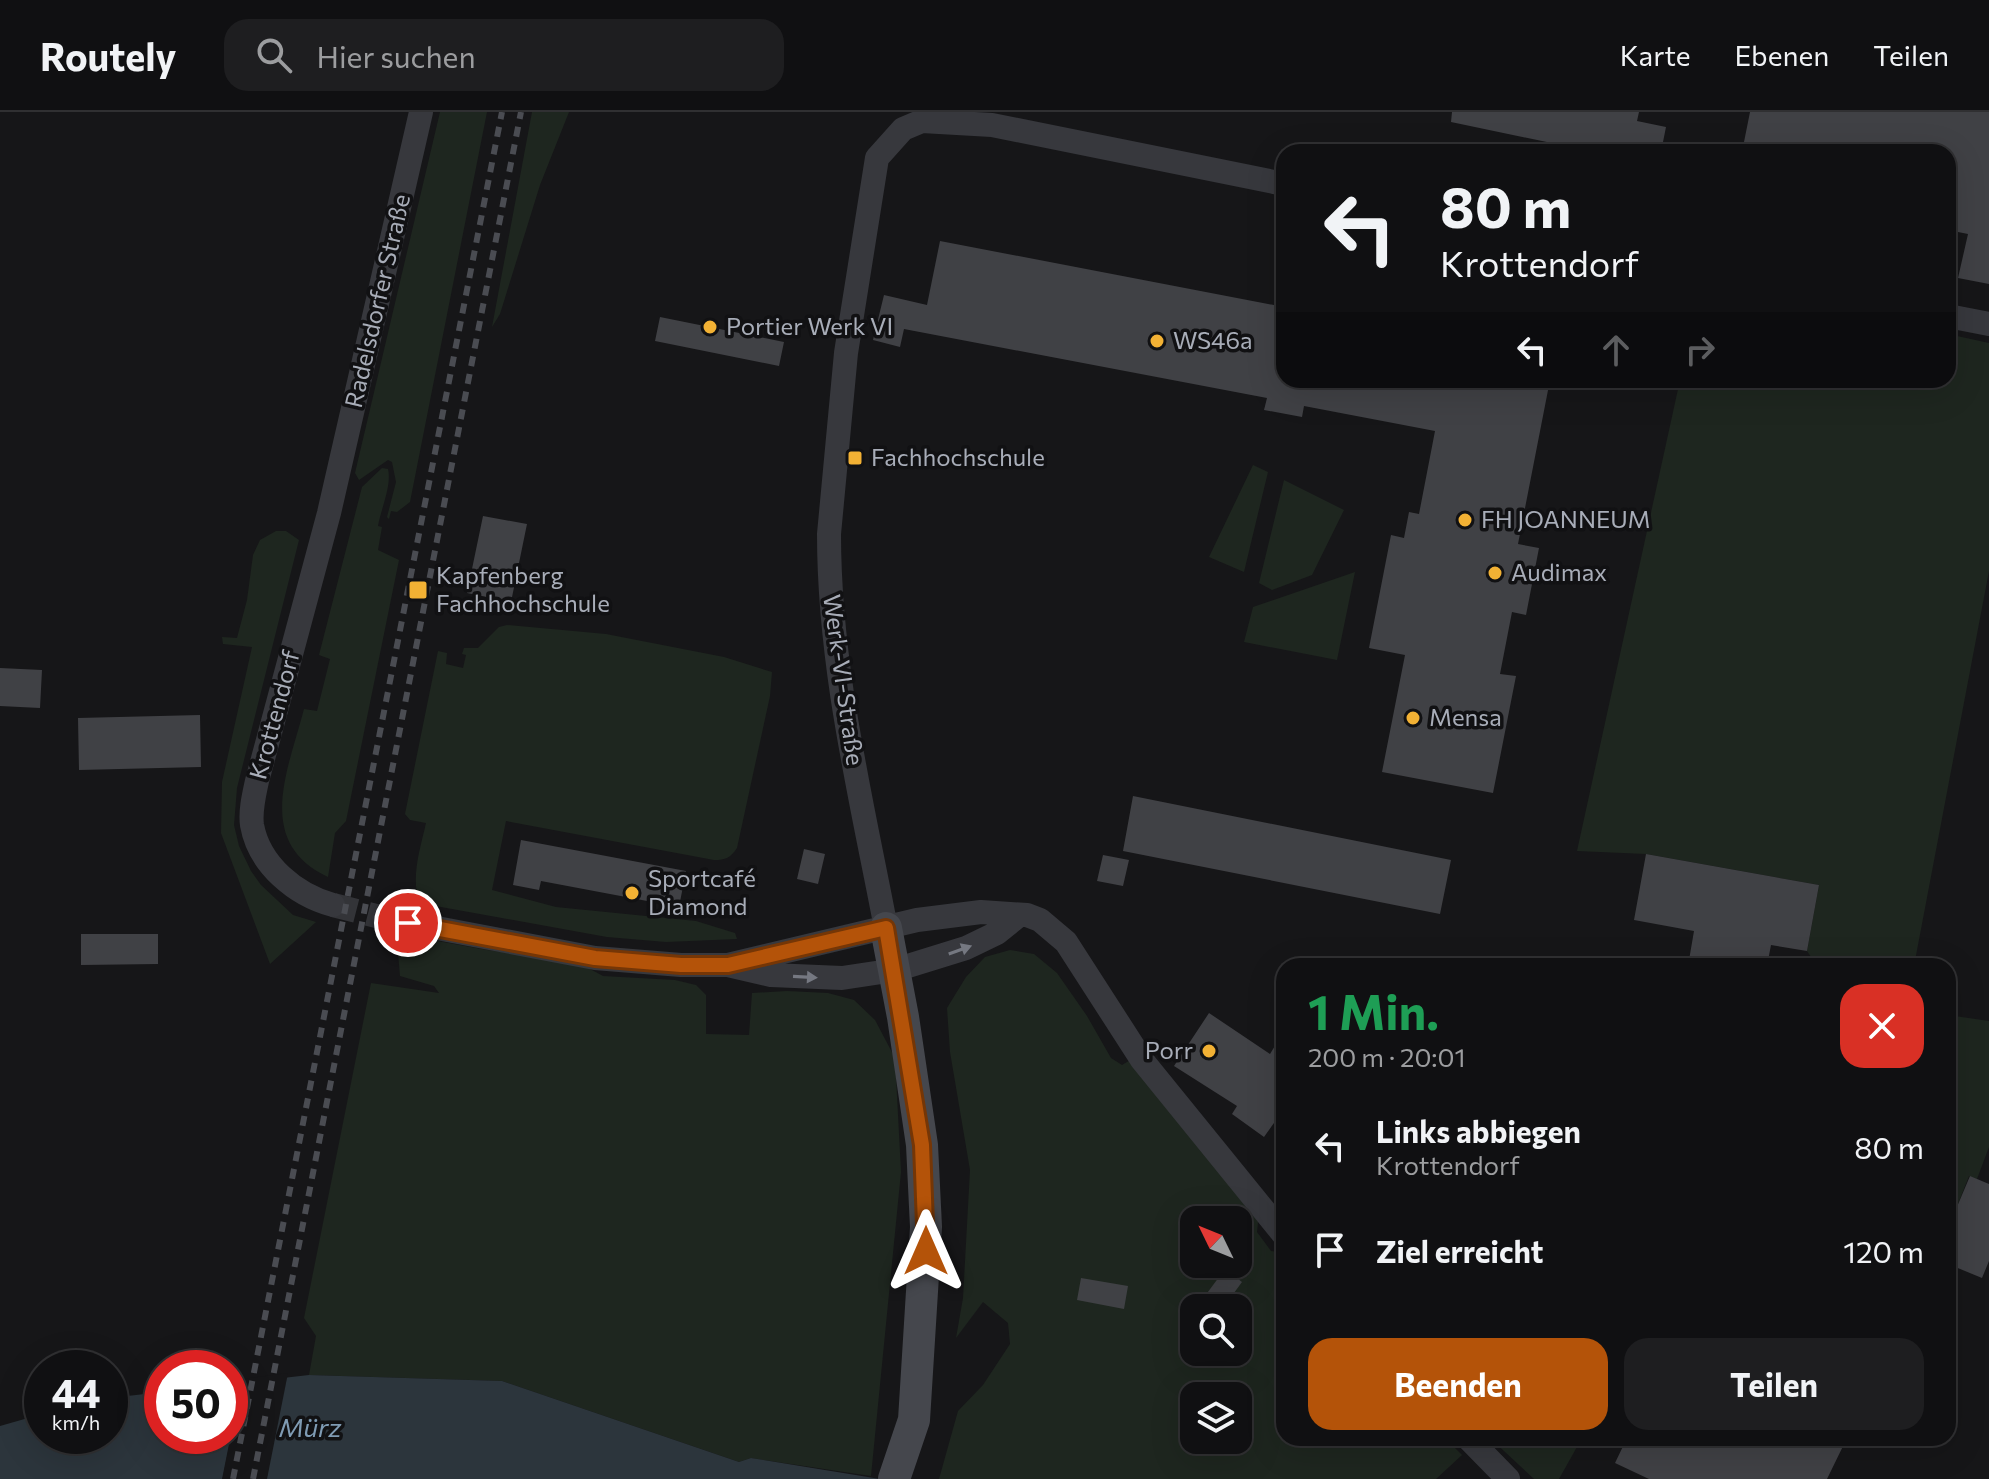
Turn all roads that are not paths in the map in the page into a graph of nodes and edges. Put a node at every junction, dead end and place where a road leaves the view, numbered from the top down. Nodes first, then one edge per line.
1 (421, 112) edge
2 (1276, 182) edge
3 (1956, 318) edge
4 (1989, 324) edge
5 (335, 490) joint
6 (333, 905) tunnel mouth
7 (1022, 915) junction
8 (384, 918) tunnel mouth
9 (886, 928) junction
10 (728, 965) junction
11 (895, 970) junction
12 (1276, 1225) edge
13 (1476, 1446) edge
14 (894, 1479) edge
15 (1508, 1479) edge

1 - 5 street, Radelsdorfer Straße
2 - 9 street, Werk-VI-Straße
3 - 4 street
5 - 6 street, Krottendorf
7 - 9 street
11 -> 7 street
7 - 12 street
8 - 10 street
9 - 10 street
9 - 11 main road, Werk-VI-Straße
10 -> 11 street
11 - 14 main road, Werk-VI-Straße
13 - 15 street

